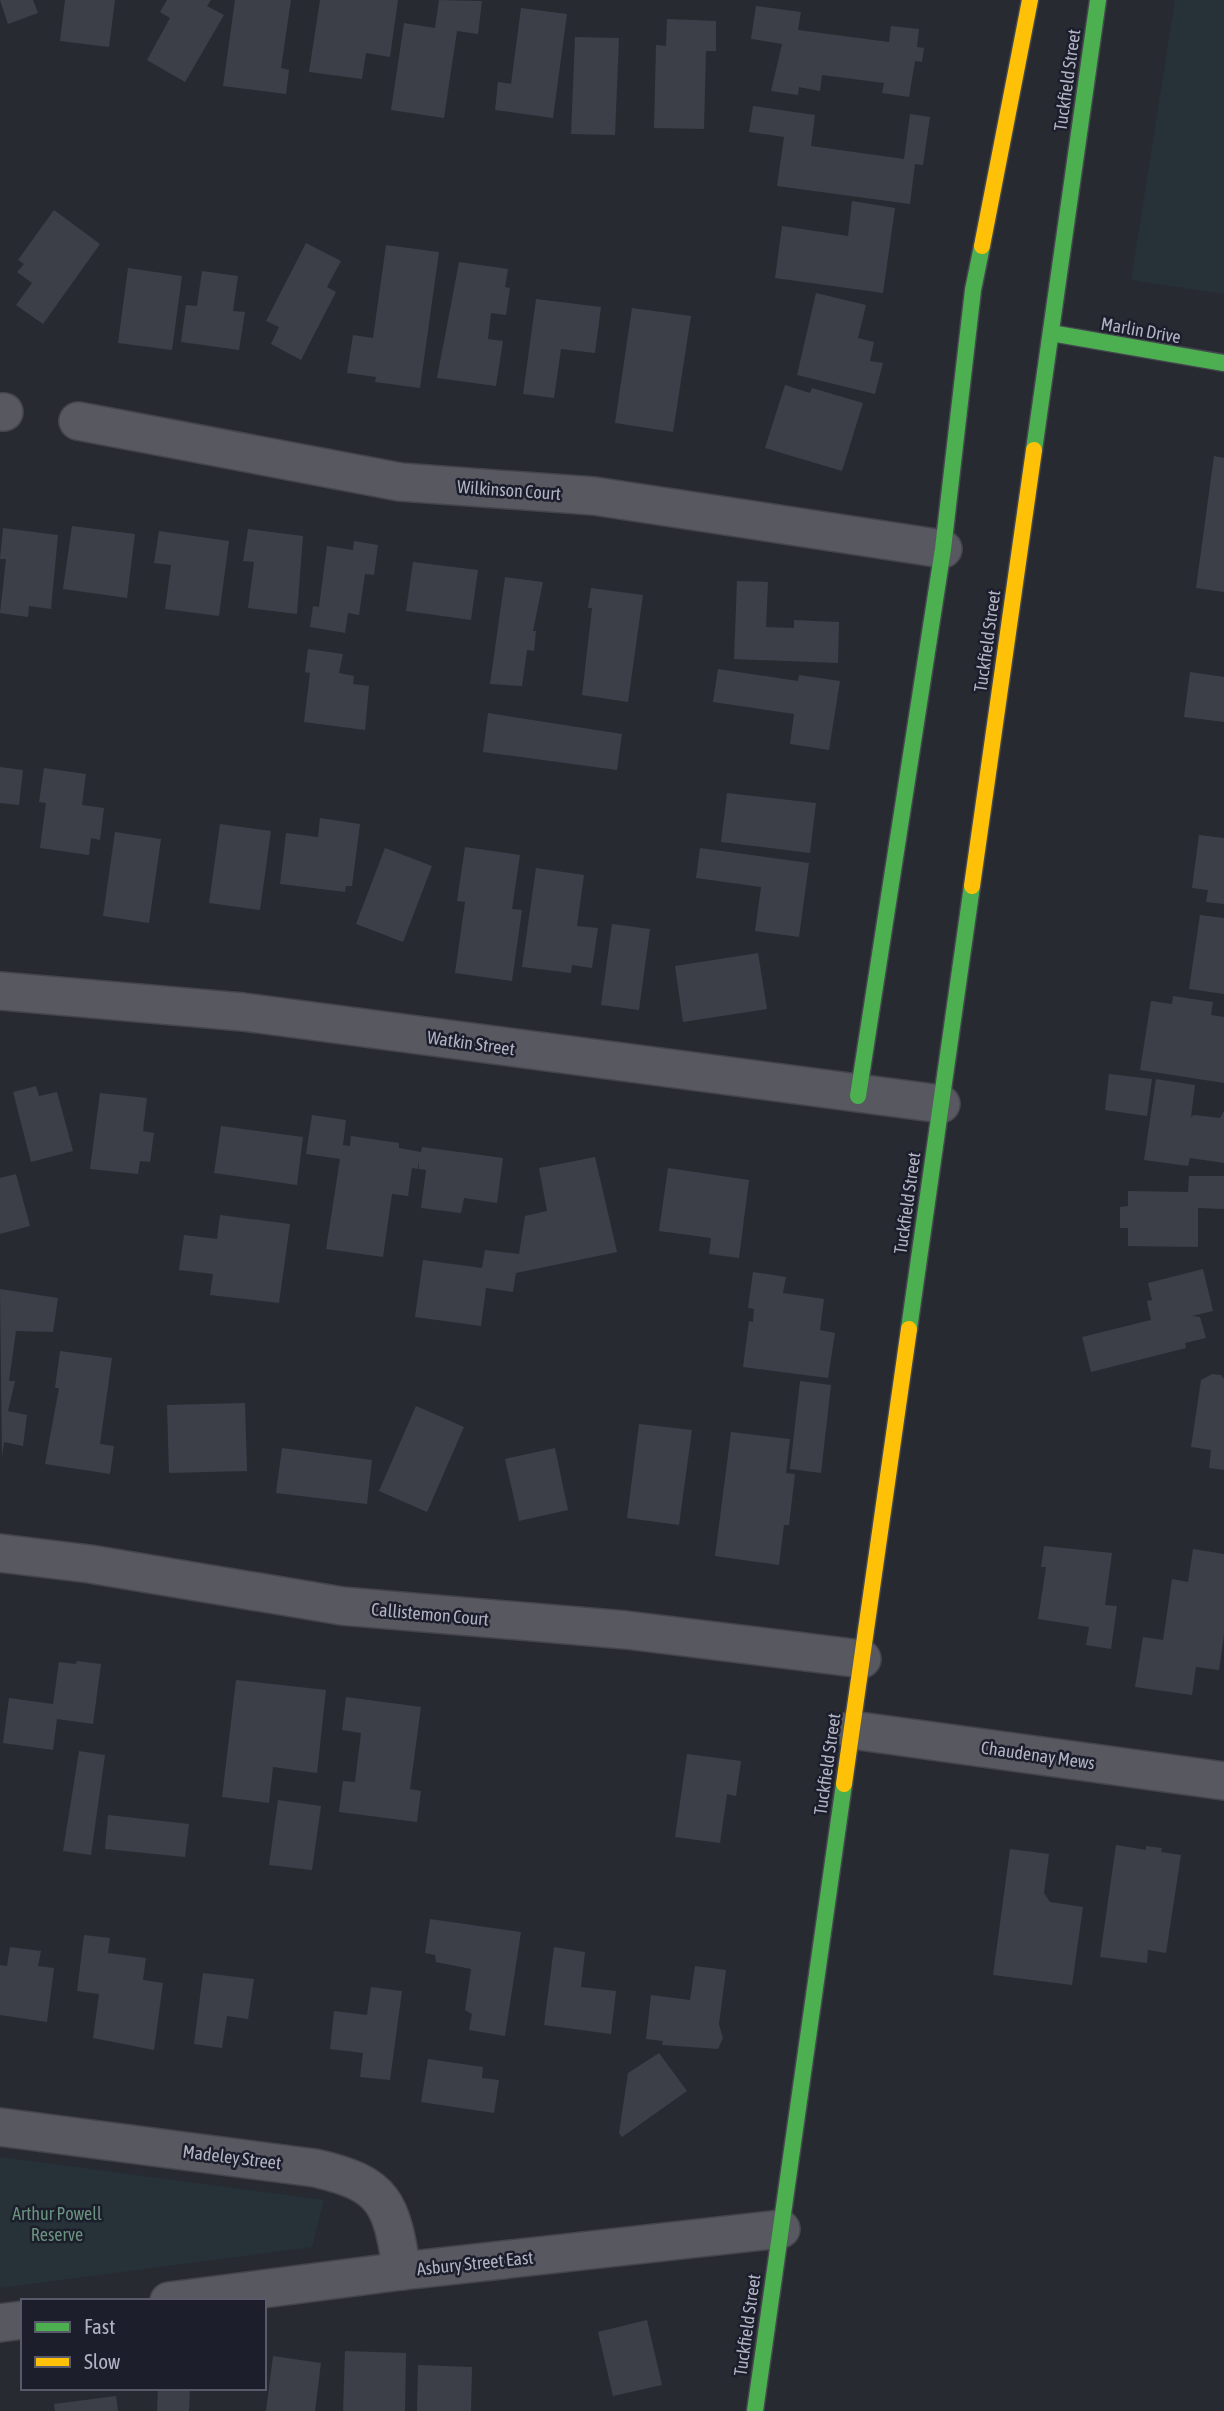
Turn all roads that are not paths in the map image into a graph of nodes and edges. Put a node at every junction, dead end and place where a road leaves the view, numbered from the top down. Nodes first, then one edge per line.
1 (1030, 0) edge
2 (1098, 0) edge
3 (1051, 333) junction
4 (1224, 363) edge
5 (78, 421) dead end
6 (943, 549) junction
7 (0, 991) edge
8 (858, 1096) junction
9 (941, 1104) junction
10 (0, 1553) edge
11 (862, 1659) junction
12 (852, 1730) junction
13 (1224, 1781) edge
14 (0, 2127) edge
15 (781, 2229) junction
16 (402, 2271) junction
17 (185, 2299) edge
18 (21, 2320) edge
19 (0, 2323) edge
20 (755, 2411) edge

1 - 6 main road
2 - 3 main road, Tuckfield Street
3 - 4 main road, Marlin Drive
3 - 9 main road, Tuckfield Street
5 - 6 street, Wilkinson Court
6 - 8 main road
7 - 8 street, Watkin Street
8 - 9 street, Watkin Street
9 - 11 main road, Tuckfield Street
10 - 11 street, Callistemon Court
11 - 12 main road, Tuckfield Street
12 - 13 street, Chaudenay Mews
12 - 15 main road, Tuckfield Street
14 - 16 street, Madeley Street
15 - 16 street, Asbury Street East
15 - 20 main road, Tuckfield Street
16 - 17 street, Asbury Street East
18 - 19 street

